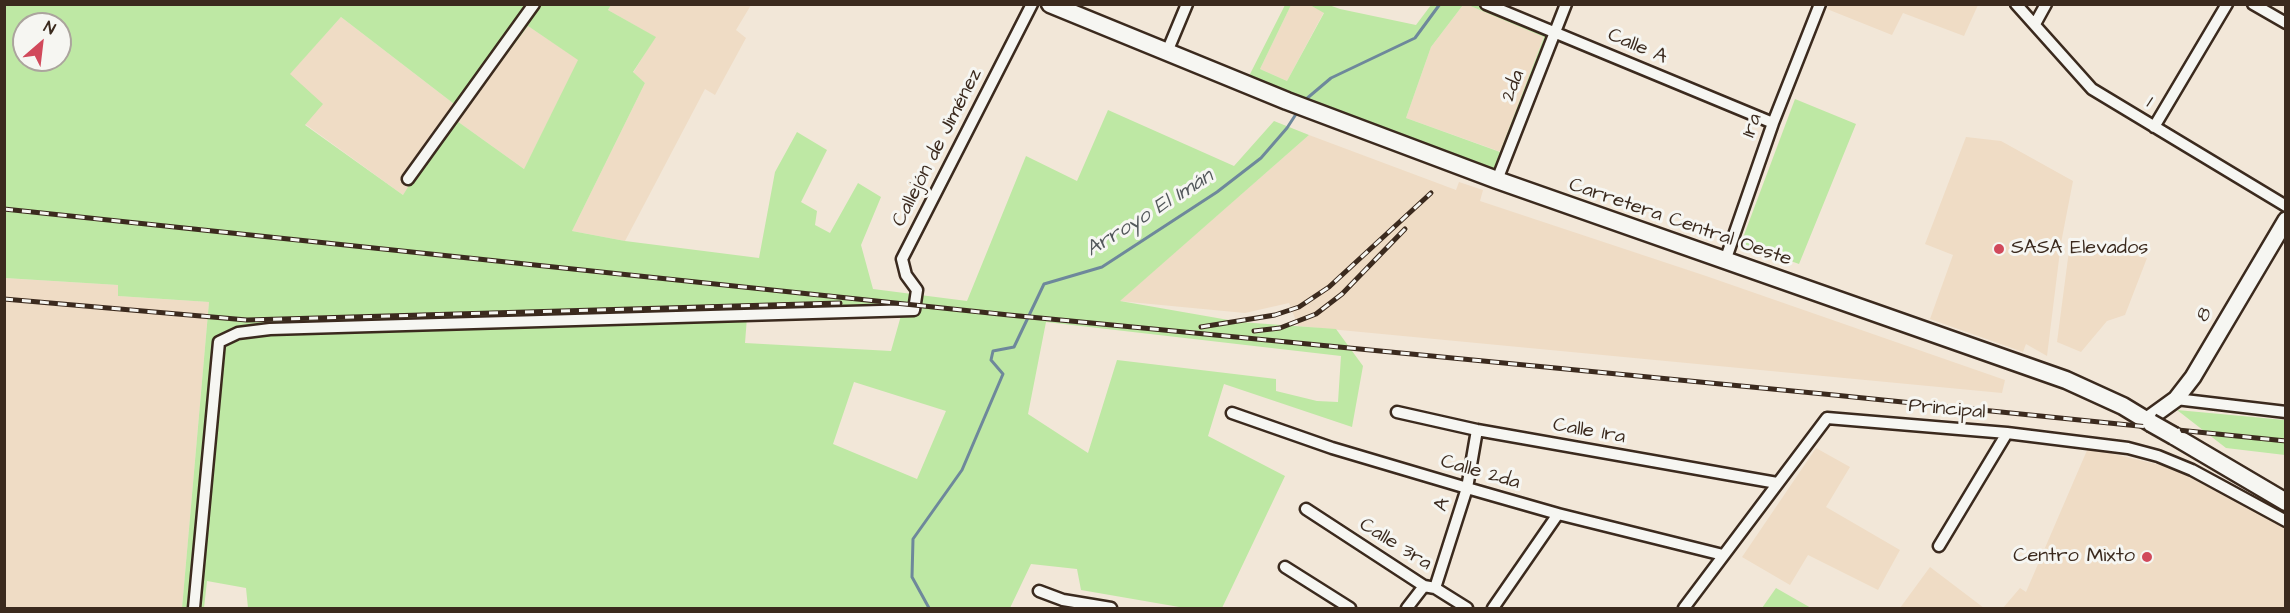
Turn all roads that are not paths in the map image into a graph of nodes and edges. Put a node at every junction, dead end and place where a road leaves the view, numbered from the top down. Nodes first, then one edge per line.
1 (534, 4) edge
2 (1032, 4) edge
3 (1050, 4) edge
4 (1187, 4) edge
5 (1486, 4) edge
6 (1566, 4) edge
7 (1820, 4) edge
8 (2016, 4) edge
9 (2046, 4) edge
10 (2227, 4) edge
11 (2253, 4) edge
12 (2286, 23) edge
13 (2035, 24) junction
14 (1555, 32) junction
15 (1167, 52) junction
16 (1773, 123) junction
17 (2154, 127) junction
18 (408, 178) dead end
19 (1497, 180) junction
20 (2286, 206) edge
21 (2286, 219) edge
22 (1725, 261) junction
23 (2176, 399) junction
24 (1396, 412) dead end
25 (2286, 412) edge
26 (1232, 413) dead end
27 (2149, 421) junction
28 (1477, 430) junction
29 (2007, 434) junction
30 (1777, 483) junction
31 (1467, 488) junction
32 (2286, 502) edge
33 (1306, 509) dead end
34 (1558, 514) junction
35 (2286, 521) edge
36 (1939, 546) dead end
37 (1723, 555) junction
38 (1285, 567) dead end
39 (1430, 587) junction
40 (1039, 591) dead end
41 (1063, 604) edge
42 (194, 609) edge
43 (1111, 609) edge
44 (1350, 609) edge
45 (1407, 609) edge
46 (1467, 609) edge
47 (1493, 609) edge
48 (1684, 609) edge

1 - 18 street
2 - 42 street, Callejón de Jiménez
3 - 15 main road, Carretera Central Oeste
4 - 15 street
5 - 14 street, Calle A
6 - 14 street, 2da
7 - 16 street, 1ra
8 - 13 street, 1
9 - 13 street
10 - 17 street
11 - 12 street
13 - 17 street, 1
14 - 16 street, Calle A
14 - 19 street, 2da
15 - 19 main road, Carretera Central Oeste
16 - 22 street, 1ra
17 - 20 street, 1
19 - 22 main road, Carretera Central Oeste
21 - 23 street, 8
22 - 27 main road, Carretera Central Oeste
23 - 25 street
23 - 27 street, 8
24 - 28 street, Calle 1ra
26 - 31 street, Calle 2da
27 - 32 main road, Carretera Central Oeste, bridge
28 - 30 street, Calle 1ra
28 - 31 street, A
29 - 30 street, Principal
29 - 35 street, Principal
29 - 36 street
30 - 37 street, Principal
31 - 34 street, Calle 2da
31 - 39 street, A
33 - 39 street, Calle 3ra
34 - 37 street, Calle 2da
34 - 47 street
37 - 48 street, Principal
38 - 44 street
39 - 45 street, A
39 - 46 street, Calle 3ra
40 - 41 street
41 - 43 street

